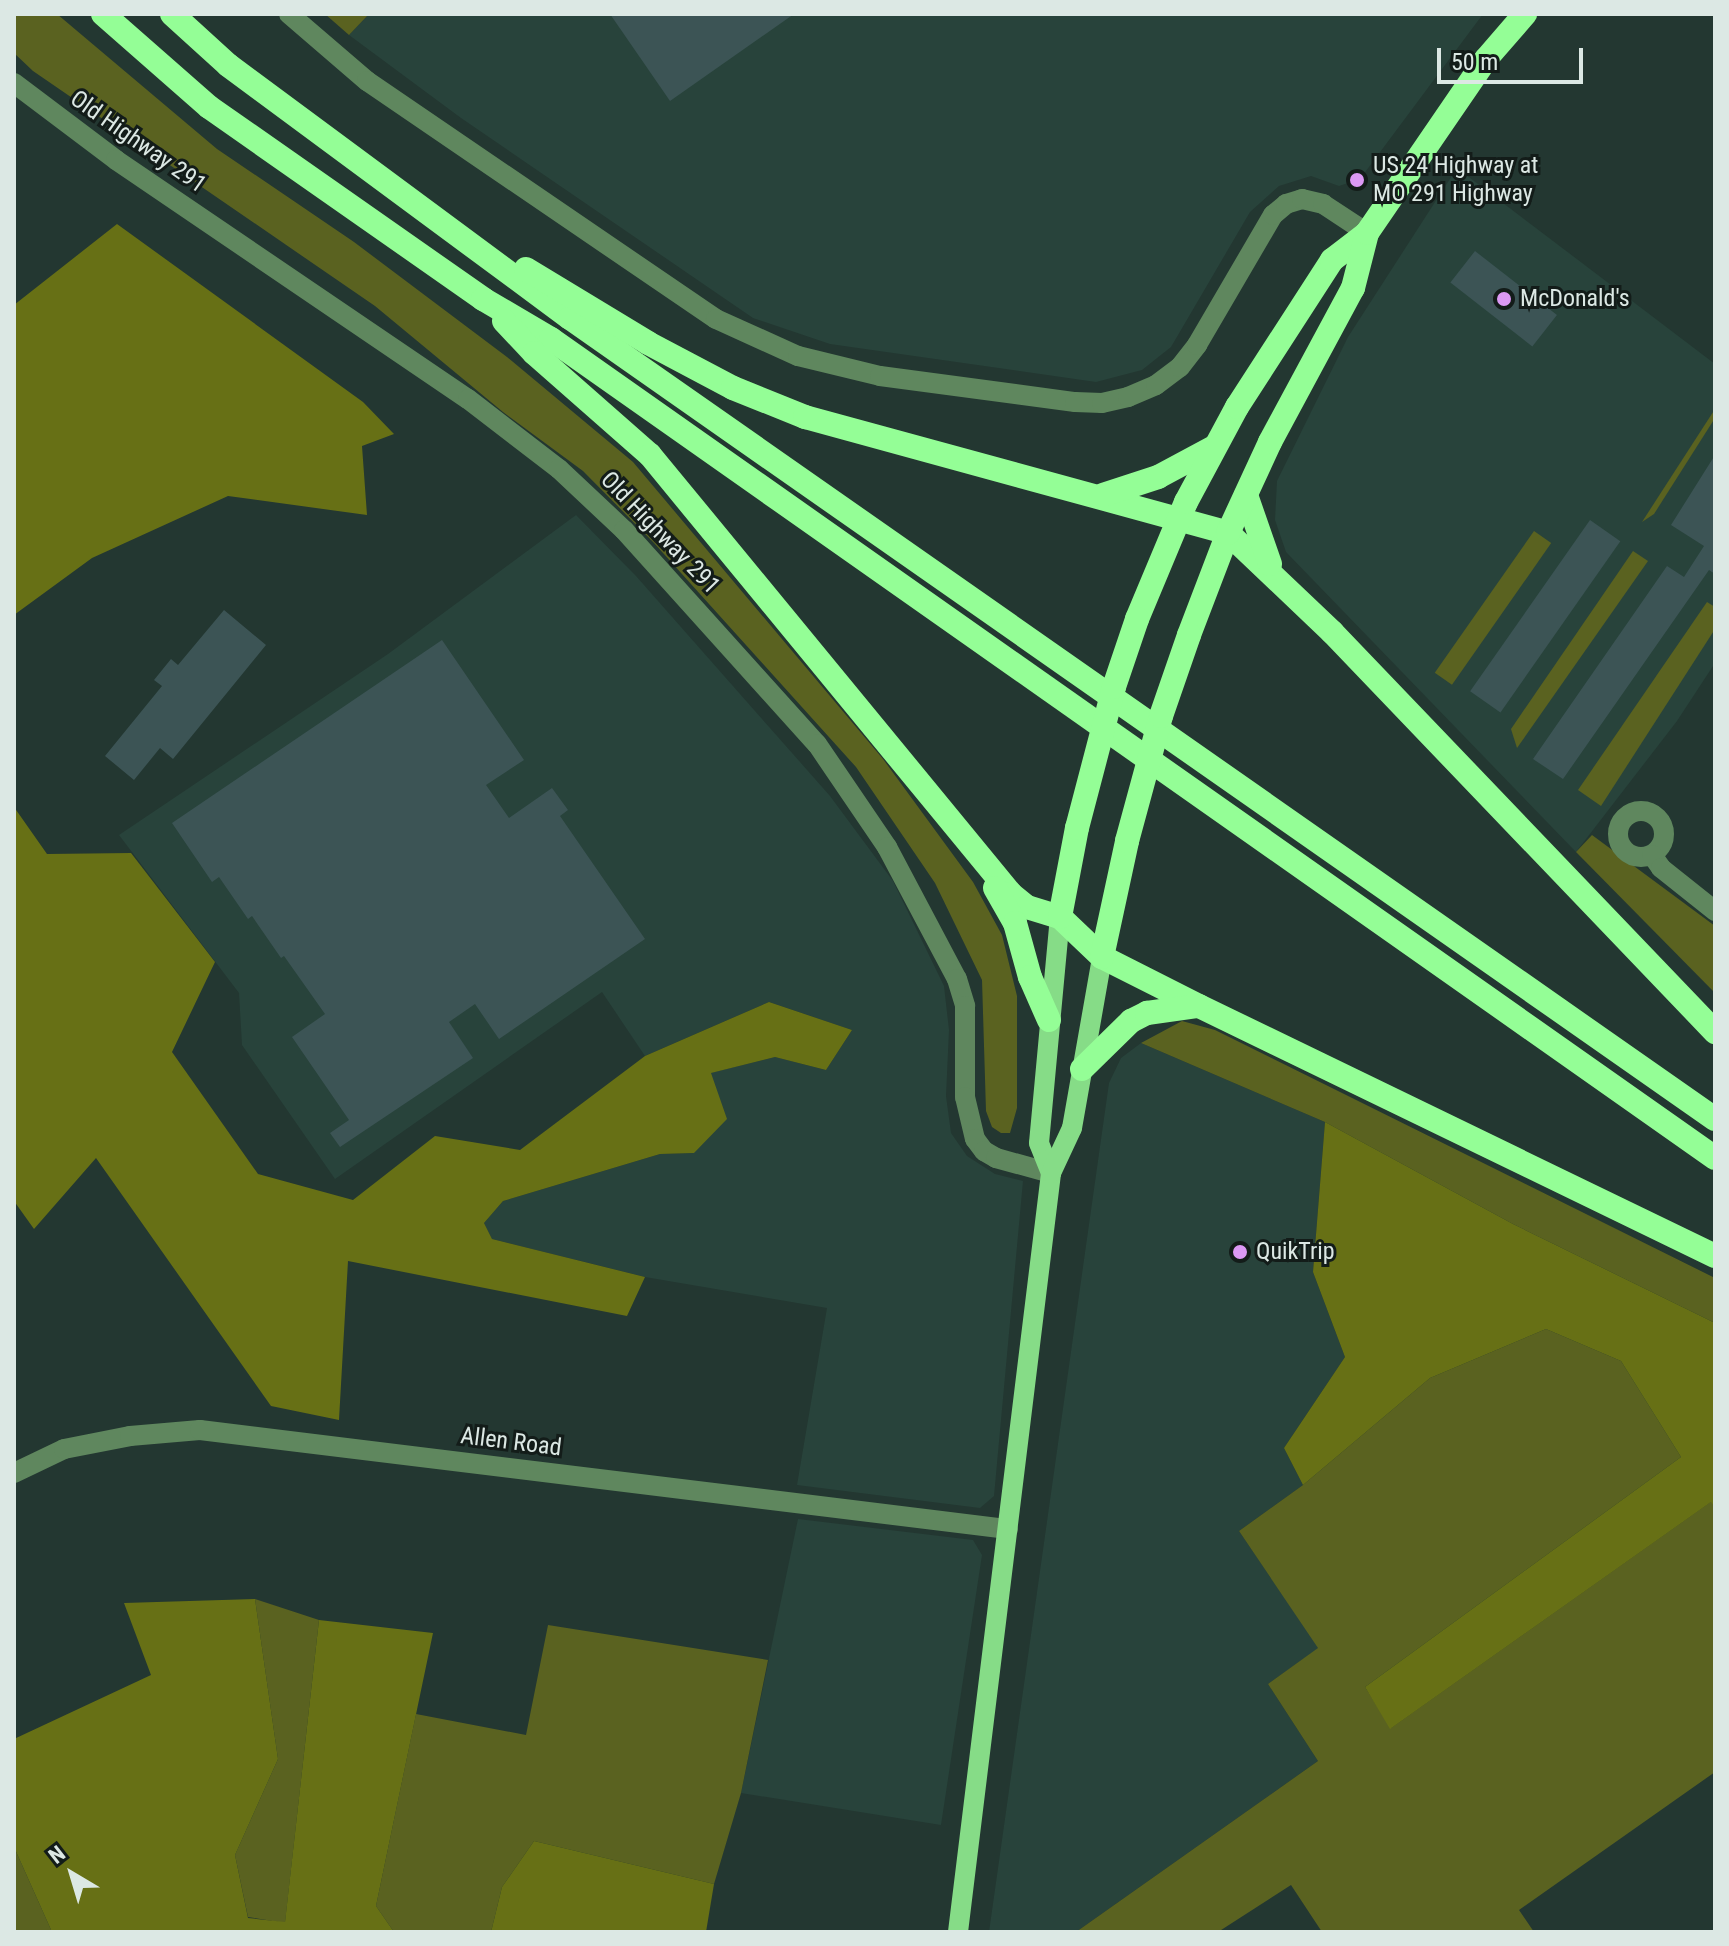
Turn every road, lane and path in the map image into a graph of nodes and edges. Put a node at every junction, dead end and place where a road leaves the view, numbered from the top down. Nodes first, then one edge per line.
1 (103, 14) edge
2 (172, 14) edge
3 (289, 14) edge
4 (1525, 14) edge
5 (14, 83) edge
6 (440, 222) junction
7 (1367, 233) junction
8 (483, 299) junction
9 (1214, 447) junction
10 (1246, 495) junction
11 (1099, 496) junction
12 (1179, 518) junction
13 (1228, 533) junction
14 (1276, 577) junction
15 (973, 847) junction
16 (1652, 855) dead end
17 (1715, 911) edge
18 (1060, 917) junction
19 (1102, 957) junction
20 (1199, 1006) junction
21 (1049, 1020) junction
22 (1715, 1032) edge
23 (1082, 1069) junction
24 (1715, 1119) edge
25 (1715, 1158) edge
26 (1051, 1173) junction
27 (1715, 1256) edge
28 (14, 1473) edge
29 (1008, 1529) junction
30 (958, 1932) edge

1 - 8 highway
2 - 6 highway
3 - 7 street
4 - 7 highway
5 - 26 street, Old Highway 291
6 - 11 highway
6 - 24 highway
7 - 9 highway
7 - 10 highway
8 - 15 highway
8 - 25 highway
9 - 11 highway
9 - 12 highway
10 - 13 highway
10 - 14 highway
11 - 12 highway
12 - 13 highway
12 - 18 highway, bridge
13 - 14 highway
13 - 19 highway, bridge
14 - 22 highway
15 - 18 highway
15 - 21 highway
16 - 17 street
18 - 19 highway
18 - 21 main road
19 - 20 highway
19 - 23 main road
20 - 23 highway
20 - 27 highway
21 - 26 main road
23 - 26 main road
26 - 29 main road
28 - 29 street, Allen Road
29 - 30 main road

